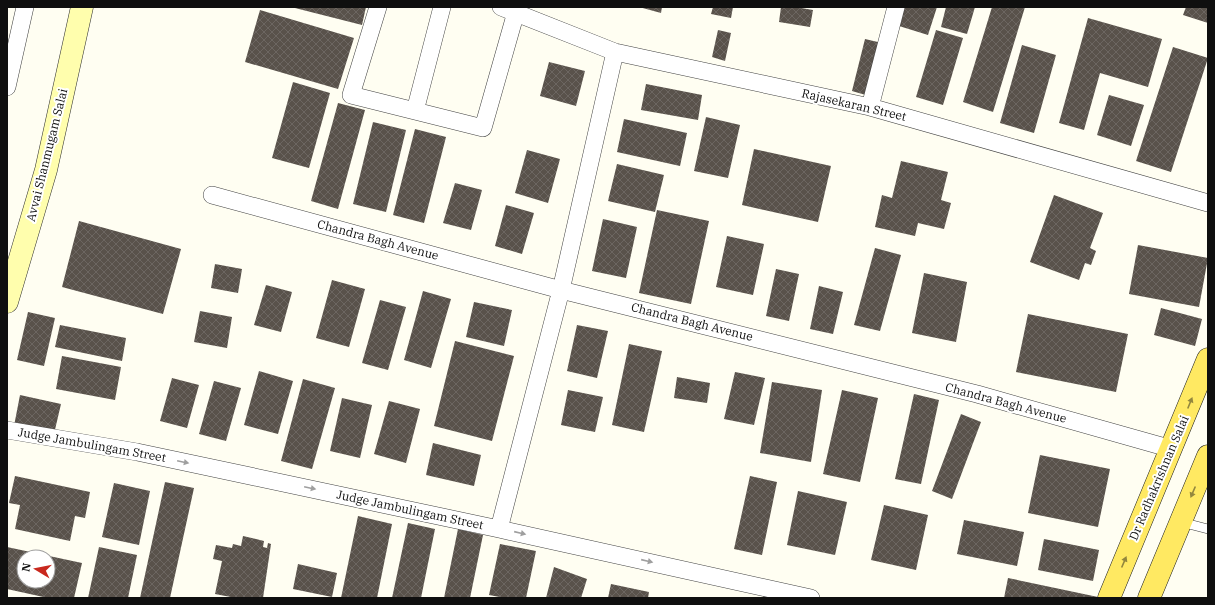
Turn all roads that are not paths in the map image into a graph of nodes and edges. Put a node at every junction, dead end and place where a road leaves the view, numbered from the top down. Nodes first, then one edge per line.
1 (25, 7) edge
2 (82, 7) edge
3 (378, 7) edge
4 (442, 7) edge
5 (896, 7) edge
6 (508, 10) edge
7 (615, 52) junction
8 (7, 87) edge
9 (870, 107) junction
10 (415, 111) junction
11 (212, 194) dead end
12 (1208, 202) edge
13 (561, 290) junction
14 (7, 302) edge
15 (1208, 358) edge
16 (7, 430) edge
17 (1172, 449) junction
18 (1208, 456) edge
19 (1180, 522) junction
20 (498, 528) junction
21 (1208, 529) edge
22 (811, 598) edge
23 (1109, 598) edge
24 (1149, 598) edge

1 - 8 street
2 - 14 street, Avvai Shanmugam Salai
3 - 10 street
4 - 10 street
5 - 9 street
6 - 7 street, Rajasekaran Street
6 - 10 street
7 - 9 street, Rajasekaran Street
7 - 13 street
9 - 12 street, Rajasekaran Street
11 - 13 street, Chandra Bagh Avenue
13 - 17 street, Chandra Bagh Avenue
13 - 20 street
17 -> 15 main road, Dr Radhakrishnan Salai
16 -> 20 street, Judge Jambulingam Street
23 -> 17 main road, Dr Radhakrishnan Salai
18 -> 19 main road
19 - 21 lane
19 - 24 main road
20 -> 22 street, Judge Jambulingam Street

